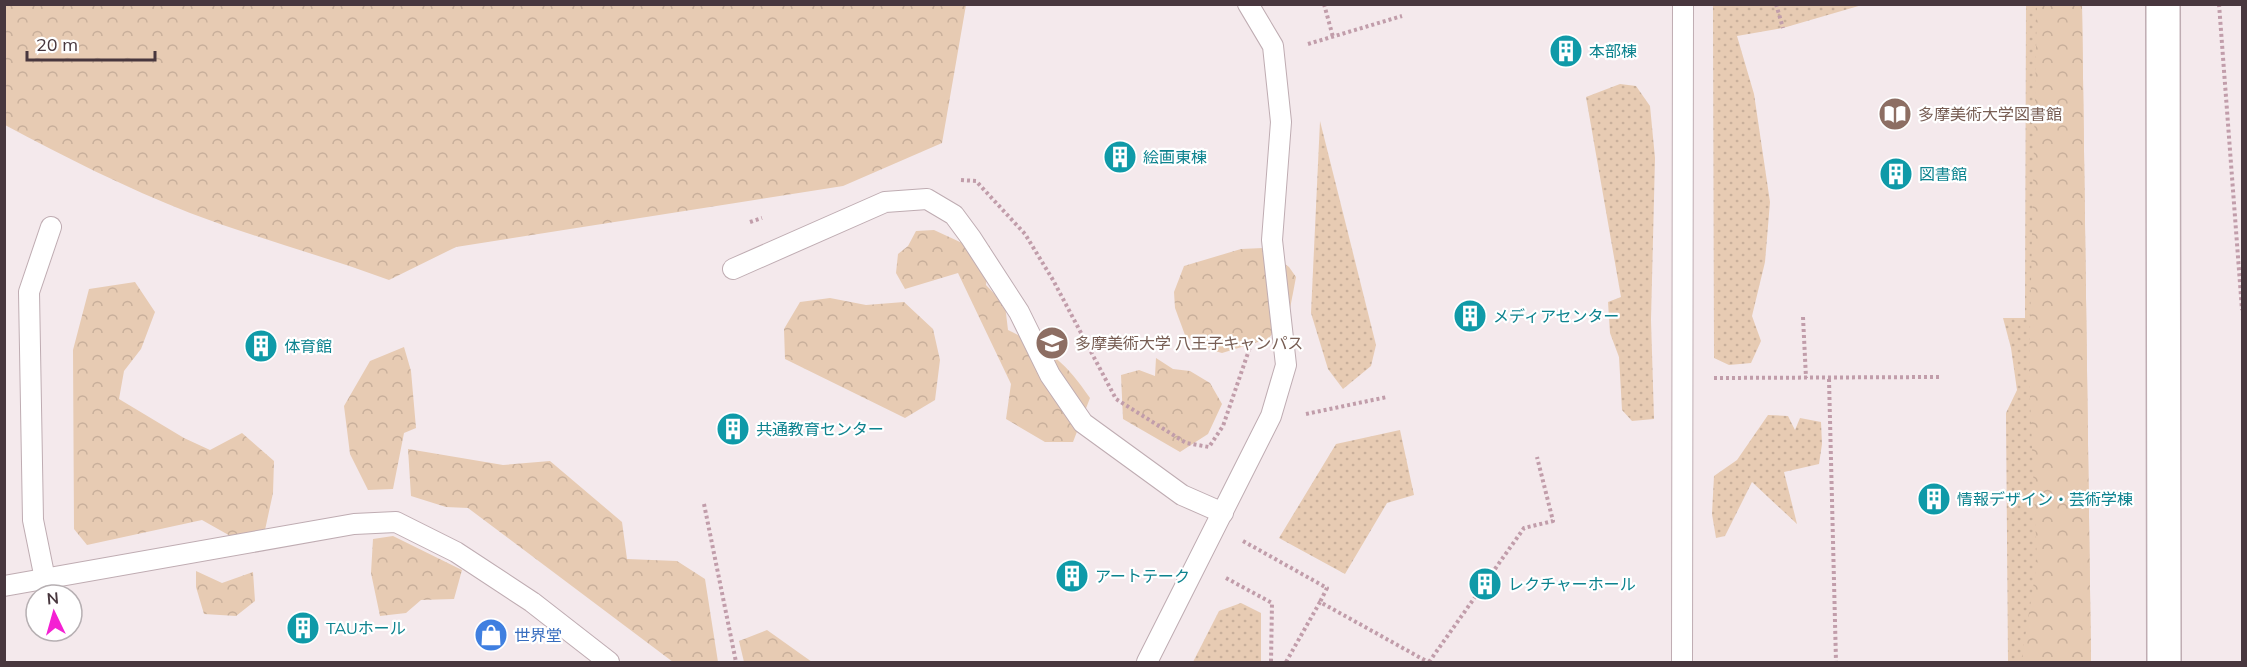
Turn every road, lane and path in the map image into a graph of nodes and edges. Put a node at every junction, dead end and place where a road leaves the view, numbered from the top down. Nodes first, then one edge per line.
1 (1248, 4) edge
2 (1324, 4) edge
3 (1683, 4) edge
4 (1776, 4) edge
5 (2163, 4) edge
6 (2219, 4) edge
7 (1402, 16) dead end
8 (1783, 28) dead end
9 (1333, 37) junction
10 (1308, 44) dead end
11 (952, 179) dead end
12 (767, 217) dead end
13 (750, 222) dead end
14 (51, 226) dead end
15 (733, 269) dead end
16 (2242, 310) edge
17 (1803, 316) dead end
18 (1253, 337) dead end
19 (1939, 377) dead end
20 (1712, 378) dead end
21 (1806, 378) junction
22 (1829, 379) junction
23 (1387, 398) dead end
24 (1306, 414) dead end
25 (1537, 457) dead end
26 (704, 504) dead end
27 (1223, 513) junction
28 (1243, 541) dead end
29 (1225, 578) dead end
30 (45, 579) junction
31 (4, 586) edge
32 (1320, 602) junction
33 (609, 663) edge
34 (736, 663) edge
35 (1147, 663) edge
36 (1271, 663) edge
37 (1286, 663) edge
38 (1429, 663) edge
39 (1682, 663) edge
40 (1836, 663) edge
41 (2164, 663) edge

1 - 27 lane
2 - 9 path
3 - 39 lane
4 - 8 path
5 - 41 street
6 - 16 path
7 - 9 path
9 - 10 path
11 - 18 path
12 - 13 path
14 - 30 lane
15 - 27 lane
17 - 21 path
19 - 22 path
20 - 21 path
21 - 22 path
22 - 40 path
23 - 24 path
25 - 38 path
26 - 34 path
27 - 35 lane
28 - 32 path
29 - 36 path
30 - 31 lane
30 - 33 lane
32 - 37 path
32 - 38 path

